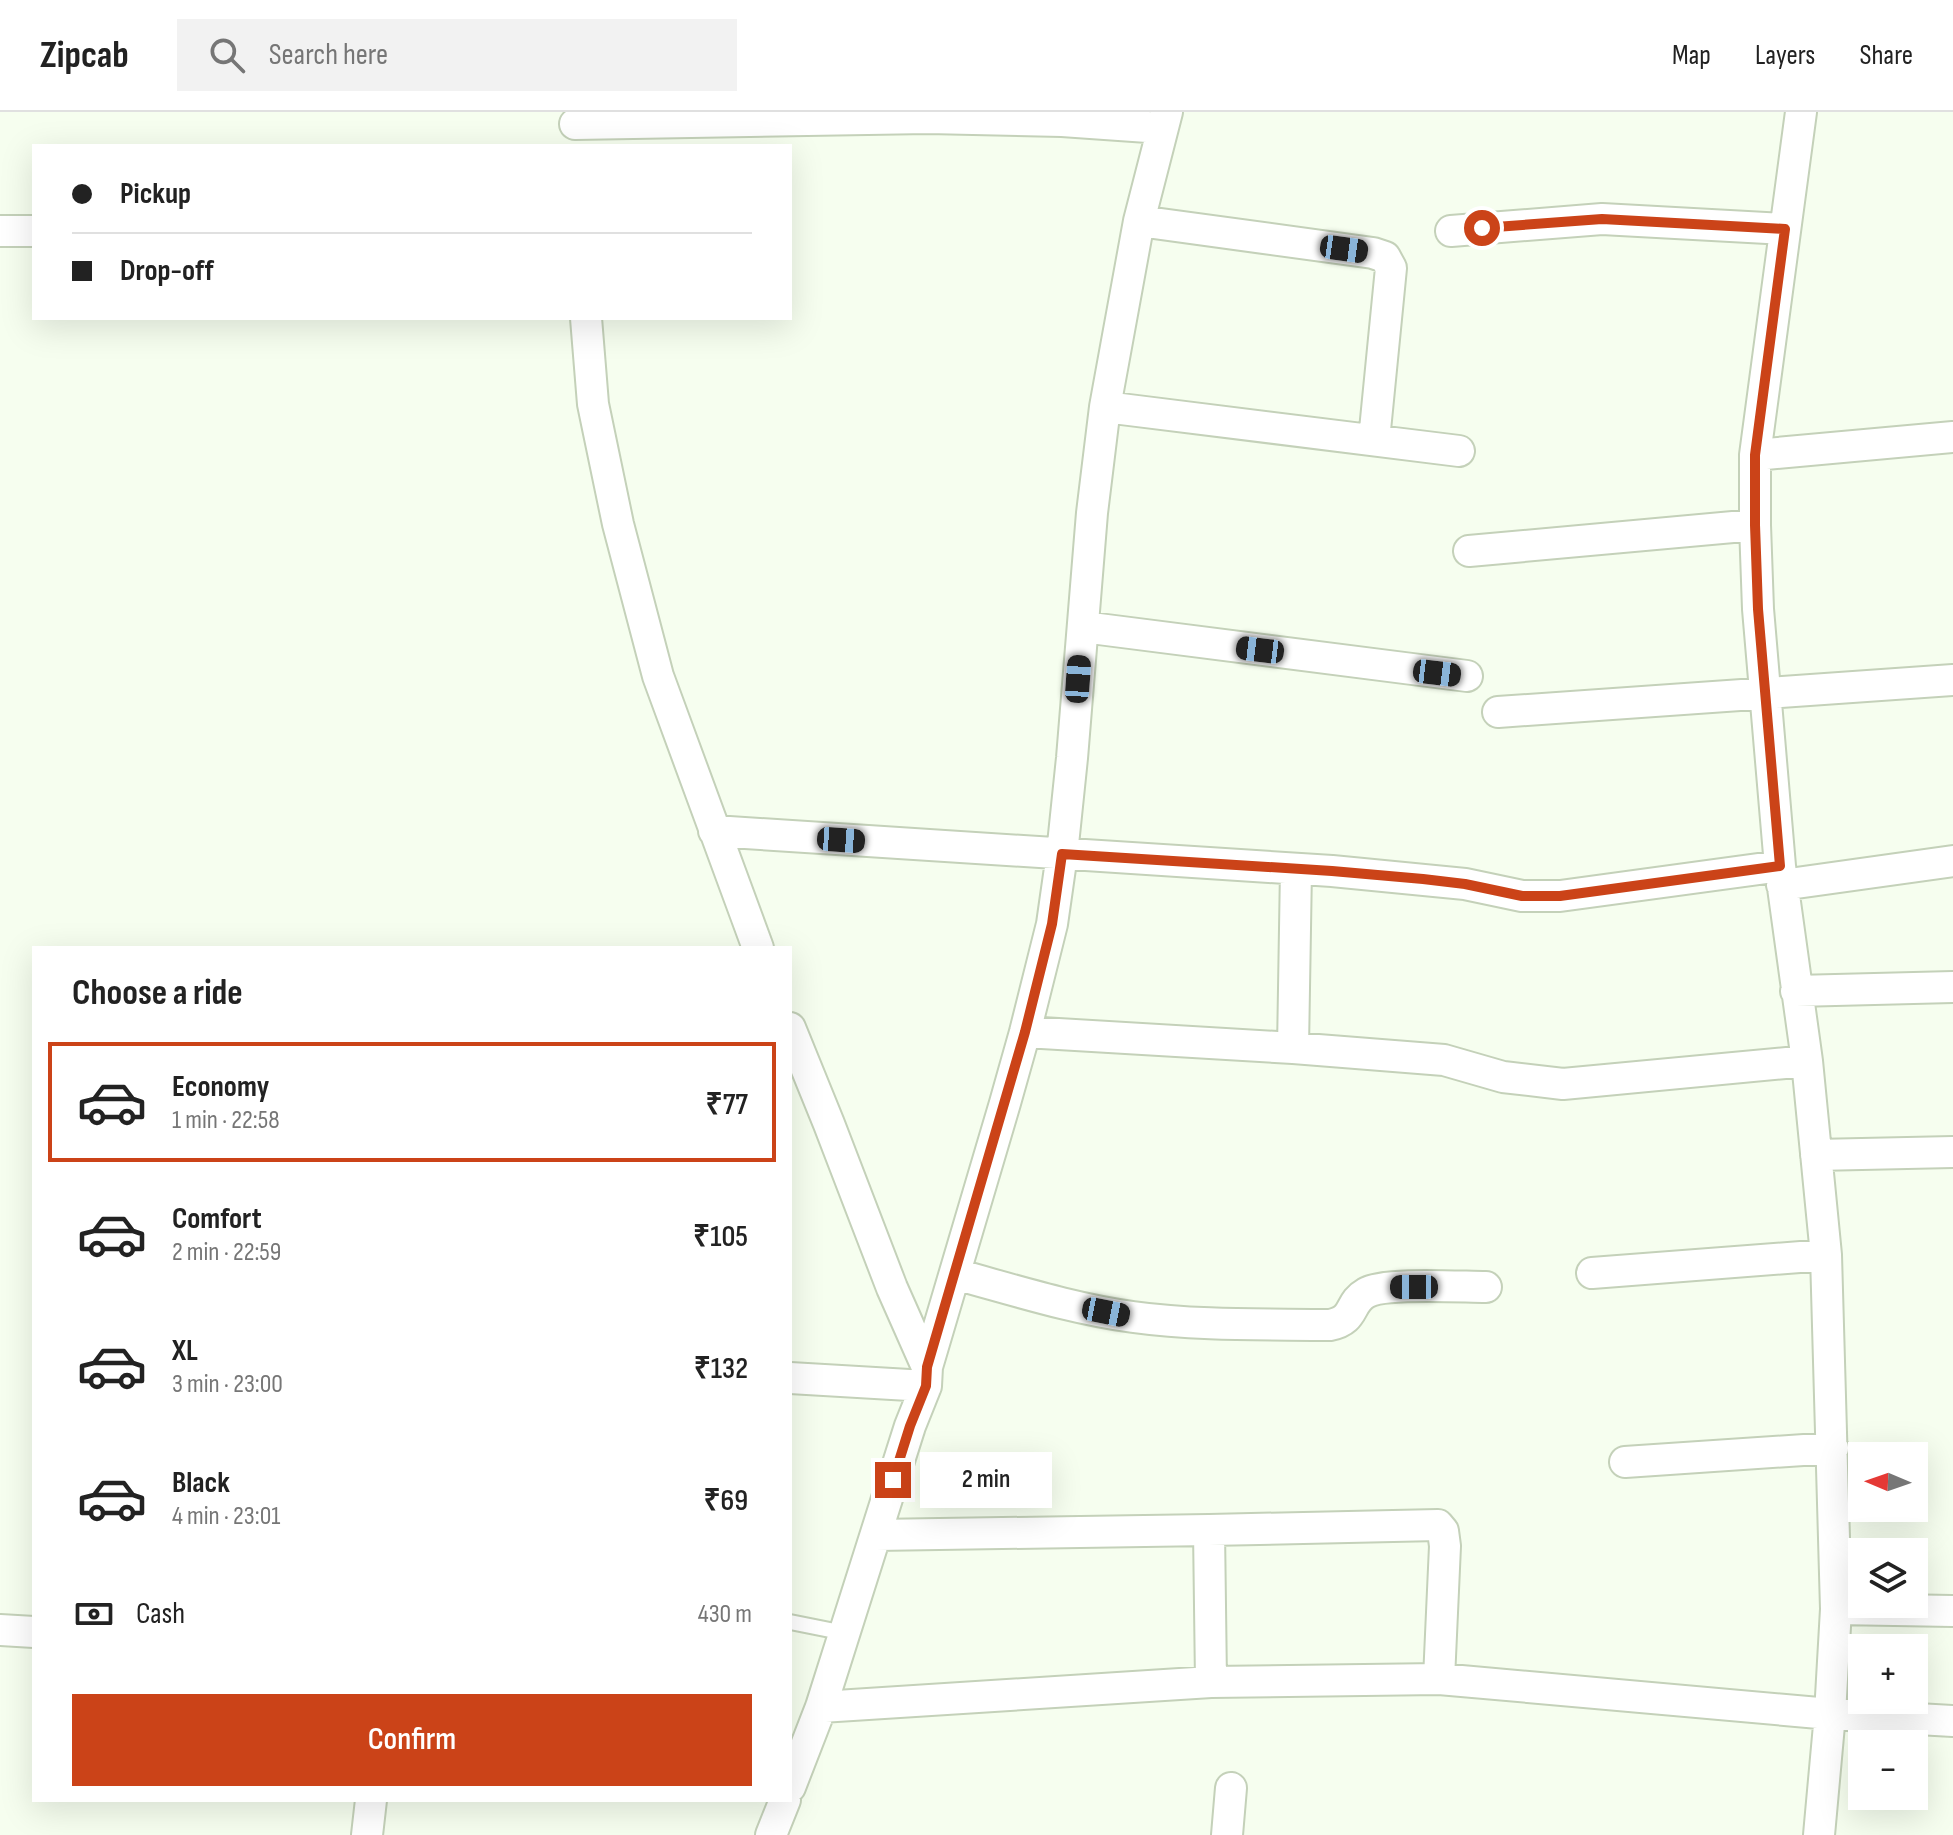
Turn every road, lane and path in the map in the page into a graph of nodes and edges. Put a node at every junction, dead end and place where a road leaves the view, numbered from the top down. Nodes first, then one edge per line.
1 (1801, 112) edge
2 (1165, 120) edge
3 (575, 127) edge
4 (1139, 221) junction
5 (1785, 229) junction
6 (0, 231) edge
7 (32, 231) edge
8 (1451, 231) dead end
9 (586, 320) edge
10 (1105, 407) junction
11 (1953, 437) edge
12 (1374, 440) junction
13 (1459, 451) dead end
14 (1755, 455) junction
15 (1755, 525) junction
16 (1469, 551) dead end
17 (1083, 627) junction
18 (1467, 676) dead end
19 (1953, 680) edge
20 (1765, 694) junction
21 (1498, 712) dead end
22 (714, 831) junction
23 (1062, 854) junction
24 (1953, 861) edge
25 (1296, 869) junction
26 (1781, 876) junction
27 (757, 946) edge
28 (1953, 987) edge
29 (1796, 991) junction
30 (1025, 1032) junction
31 (792, 1033) edge
32 (1293, 1048) junction
33 (1807, 1061) junction
34 (1953, 1152) edge
35 (1816, 1155) junction
36 (1826, 1255) junction
37 (1592, 1273) dead end
38 (955, 1274) junction
39 (1486, 1287) dead end
40 (927, 1376) junction
41 (792, 1378) edge
42 (1833, 1448) junction
43 (1625, 1462) dead end
44 (1209, 1530) junction
45 (876, 1535) junction
46 (1836, 1609) junction
47 (1953, 1611) edge
48 (792, 1622) edge
49 (0, 1630) edge
50 (32, 1632) edge
51 (845, 1633) junction
52 (1439, 1679) junction
53 (1211, 1682) junction
54 (821, 1707) junction
55 (1830, 1714) junction
56 (1953, 1721) edge
57 (792, 1782) edge
58 (1231, 1788) dead end
59 (371, 1802) edge
60 (784, 1802) edge
61 (367, 1835) edge
62 (771, 1835) edge
63 (1227, 1835) edge
64 (1819, 1835) edge

1 - 5 street
2 - 3 street
2 - 4 street
4 - 10 street
4 - 12 street
5 - 8 street
5 - 14 street
6 - 7 street
9 - 22 street
10 - 12 street
10 - 17 street
11 - 14 street
12 - 13 street
14 - 15 street
15 - 16 street
15 - 20 street
17 - 18 street
17 - 23 street
19 - 20 street
20 - 21 street
20 - 26 street
22 - 23 street
22 - 27 street
23 - 25 street
23 - 30 street
24 - 26 street
25 - 26 street
25 - 32 street
26 - 29 street
28 - 29 street
29 - 33 street
30 - 32 street
30 - 38 street
31 - 40 street
32 - 33 street
33 - 35 street
34 - 35 street
35 - 36 street
36 - 37 street
36 - 42 street
38 - 39 street
38 - 40 street
40 - 41 street
40 - 45 street
42 - 43 street
42 - 46 street
44 - 45 street
44 - 52 street
44 - 53 street
45 - 51 street
46 - 47 street
46 - 55 street
48 - 51 lane
49 - 50 street
51 - 54 street
52 - 53 street
52 - 55 street
53 - 54 street
54 - 57 street
55 - 56 street
55 - 64 street
58 - 63 street
59 - 61 street
60 - 62 street

